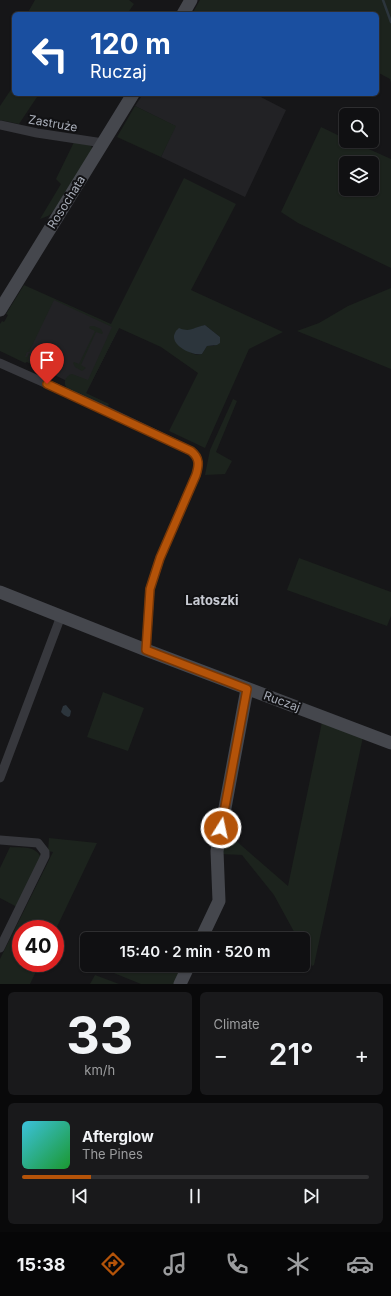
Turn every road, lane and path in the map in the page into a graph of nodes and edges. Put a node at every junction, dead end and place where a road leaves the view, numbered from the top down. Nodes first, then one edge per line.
1 (191, 0) edge
2 (184, 12) edge
3 (132, 96) edge
4 (0, 125) edge
5 (103, 143) junction
6 (0, 310) edge
7 (0, 363) edge
8 (0, 592) edge
9 (61, 616) junction
10 (146, 650) junction
11 (247, 689) junction
12 (391, 742) edge
13 (0, 778) edge
14 (0, 840) edge
15 (204, 932) edge
16 (0, 948) edge
17 (186, 972) edge
18 (180, 984) edge

1 - 2 street
3 - 5 street, Rosochata
4 - 5 street, Zastruże
5 - 6 street, Rosochata
7 - 10 street
8 - 9 street, Ruczaj
9 - 10 street, Ruczaj
9 - 13 street
10 - 11 street, Ruczaj
11 - 12 street, Ruczaj
11 - 15 street
14 - 16 street
17 - 18 street

